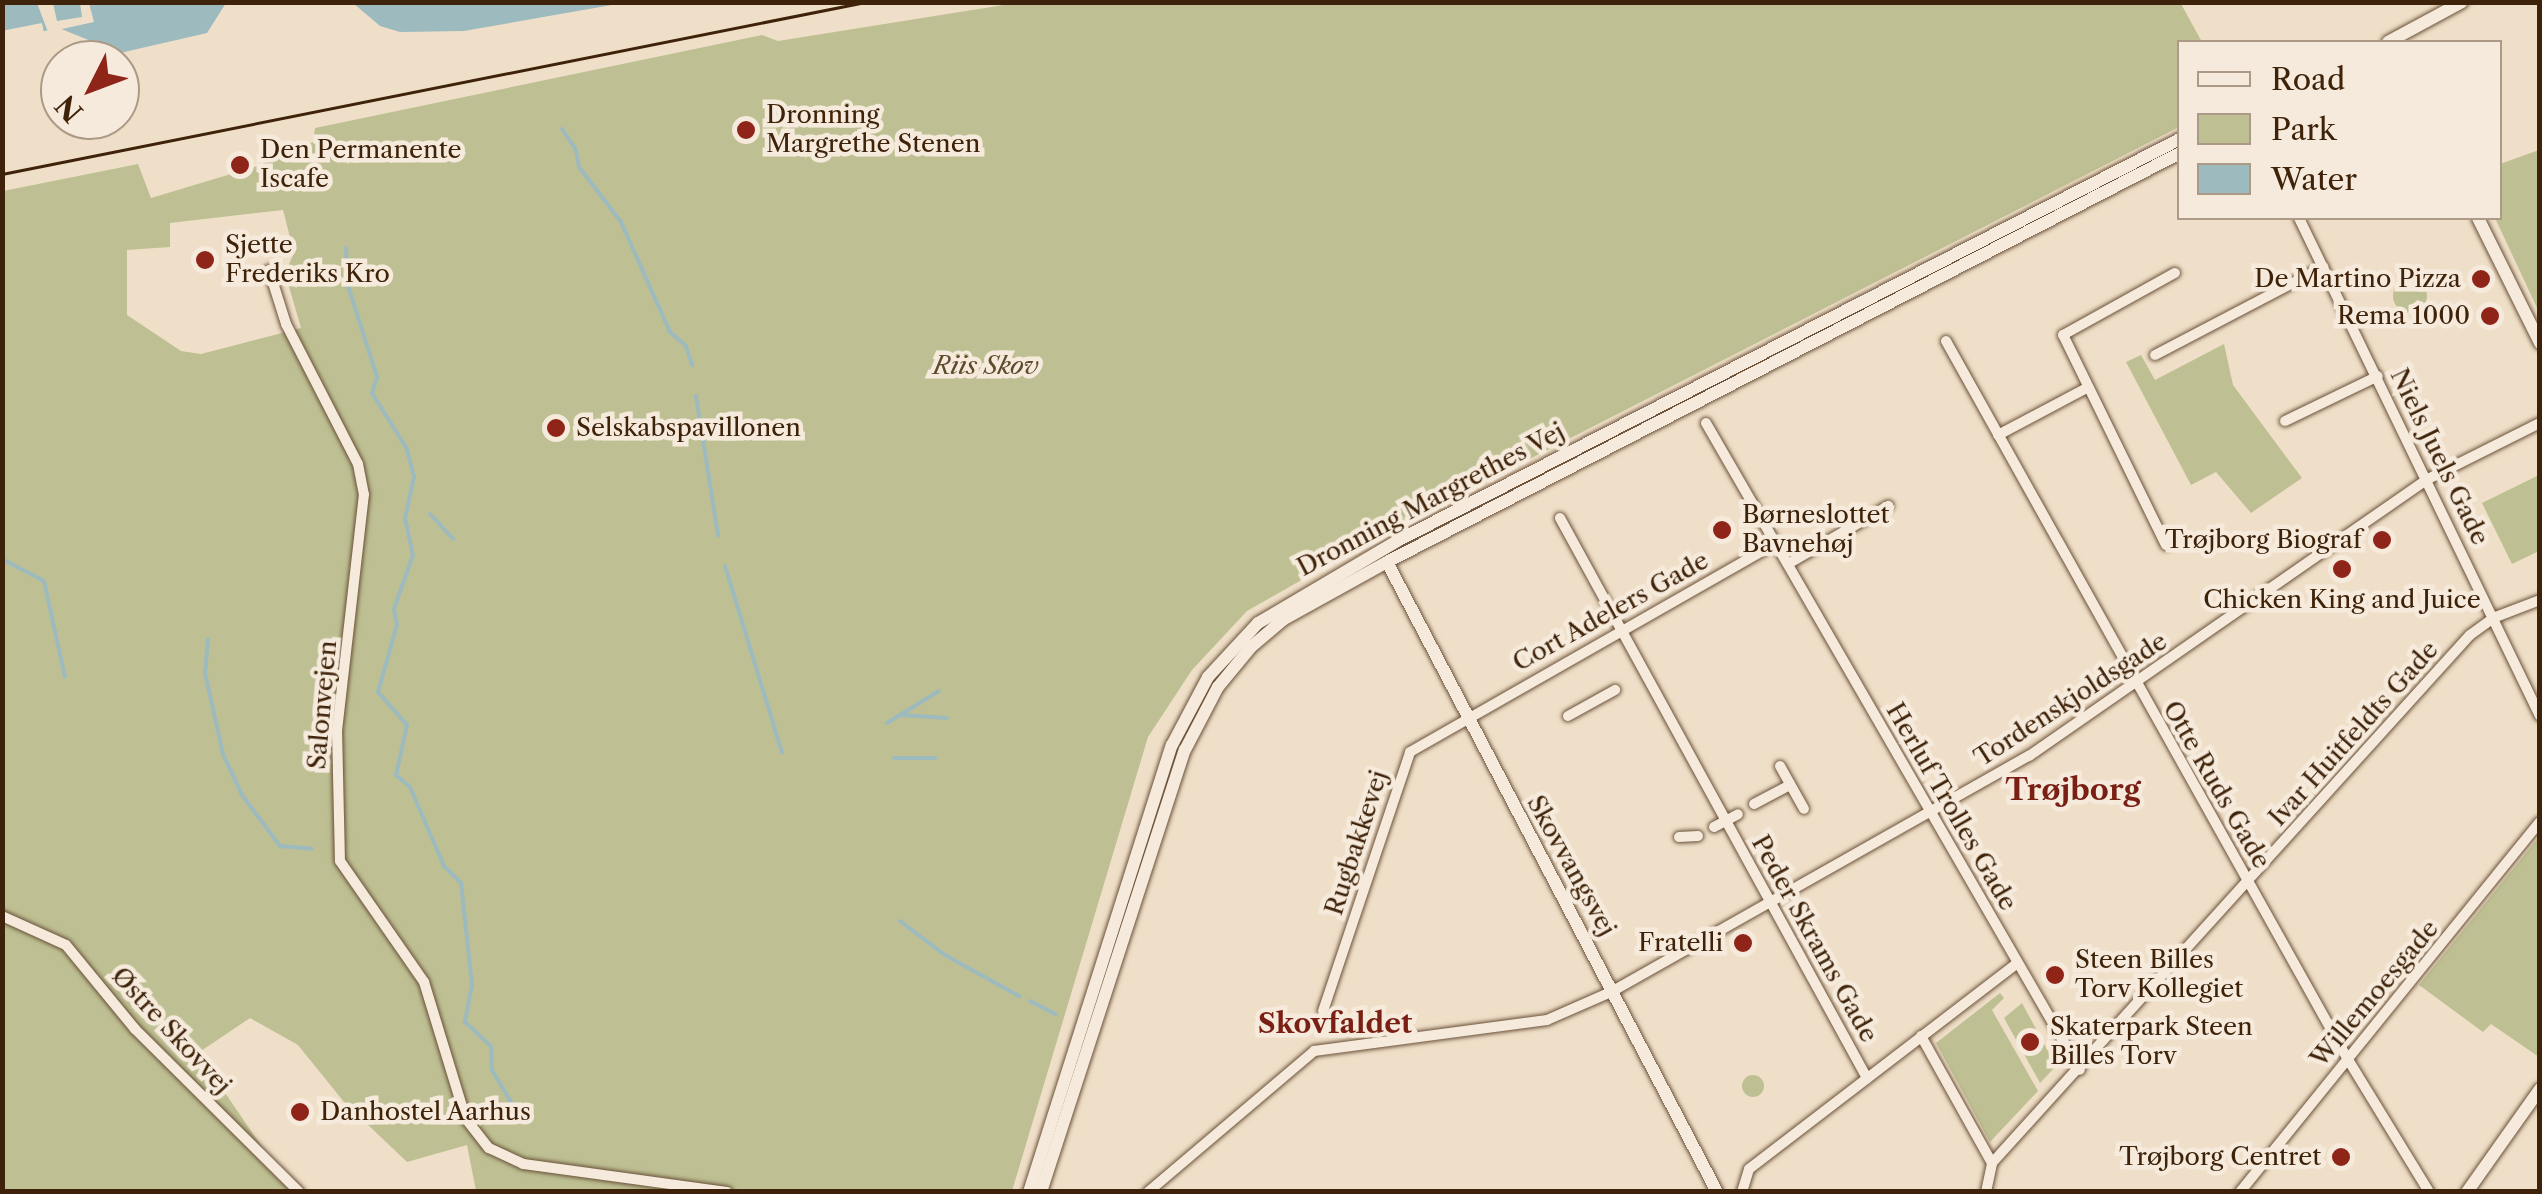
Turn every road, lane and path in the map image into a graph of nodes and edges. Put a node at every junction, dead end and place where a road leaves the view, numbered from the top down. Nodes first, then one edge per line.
1 (2462, 2) edge
2 (2391, 40) edge
3 (2177, 141) edge
4 (2177, 154) edge
5 (2301, 220) edge
6 (2479, 220) edge
7 (2323, 267) junction
8 (269, 270) dead end
9 (2176, 273) dead end
10 (1946, 341) dead end
11 (2540, 344) edge
12 (2155, 354) dead end
13 (2378, 376) junction
14 (2085, 389) junction
15 (2285, 421) dead end
16 (1706, 422) dead end
17 (2540, 423) edge
18 (1998, 435) junction
19 (2428, 480) junction
20 (1888, 506) dead end
21 (1560, 518) dead end
22 (1776, 543) junction
23 (2166, 545) dead end
24 (1387, 562) junction
25 (1788, 564) junction
26 (2540, 600) edge
27 (2493, 618) junction
28 (1622, 629) junction
29 (1646, 673) junction
30 (1633, 680) dead end
31 (2135, 684) junction
32 (1615, 690) dead end
33 (1467, 716) junction
34 (1568, 716) dead end
35 (2540, 716) edge
36 (1780, 766) dead end
37 (1790, 785) junction
38 (1754, 804) dead end
39 (1804, 809) dead end
40 (1931, 813) junction
41 (1738, 814) dead end
42 (1726, 820) junction
43 (2540, 822) edge
44 (1714, 827) dead end
45 (1678, 836) dead end
46 (1698, 836) dead end
47 (2248, 882) junction
48 (1771, 902) junction
49 (2, 916) edge
50 (2016, 963) junction
51 (1612, 991) junction
52 (1323, 1011) dead end
53 (1921, 1036) junction
54 (2347, 1058) junction
55 (2080, 1070) junction
56 (1867, 1078) junction
57 (2540, 1089) edge
58 (1992, 1163) junction
59 (1742, 1188) edge
60 (299, 1192) edge
61 (728, 1192) edge
62 (1029, 1192) edge
63 (1041, 1192) edge
64 (1148, 1192) edge
65 (1717, 1192) edge
66 (1986, 1192) edge
67 (2240, 1192) edge
68 (2429, 1192) edge
69 (2467, 1192) edge

1 - 2 street
3 - 62 street, Dronning Margrethes Vej
4 - 24 street, Dronning Margrethes Vej
5 - 7 street, Niels Juels Gade
6 - 11 street
7 - 12 street
7 - 13 street, Niels Juels Gade
8 - 61 street, Salonvejen
9 - 14 street
10 - 18 street, Otte Ruds Gade
13 - 15 street
13 - 19 street, Niels Juels Gade
14 - 18 street
14 - 23 street
16 - 22 street, Herluf Trolles Gade
17 - 19 street, Tordenskjoldsgade
18 - 31 street, Otte Ruds Gade
19 - 27 street, Niels Juels Gade
19 - 31 street, Tordenskjoldsgade
20 - 25 street
21 - 28 street, Peder Skrams Gade
22 - 25 street, Herluf Trolles Gade
22 - 28 street, Cort Adelers Gade
24 - 33 street, Skovvangsvej
24 - 63 street, Dronning Margrethes Vej
25 - 40 street, Herluf Trolles Gade
26 - 27 street, Ivar Huitfeldts Gade
27 - 35 street, Niels Juels Gade
27 - 47 street, Ivar Huitfeldts Gade
28 - 29 street, Peder Skrams Gade
28 - 33 street, Cort Adelers Gade
29 - 30 street
29 - 42 street, Peder Skrams Gade
31 - 40 street, Tordenskjoldsgade
31 - 47 street, Otte Ruds Gade
32 - 34 street
33 - 51 street, Skovvangsvej
33 - 52 street, Rugbakkevej
36 - 37 street
37 - 38 street, Peder Skrams Gade
37 - 39 street
40 - 48 street, Tordenskjoldsgade
40 - 50 street, Herluf Trolles Gade
41 - 42 street, Peder Skrams Gade
42 - 44 street, Peder Skrams Gade
42 - 48 street, Peder Skrams Gade
43 - 54 street, Willemoesgade
45 - 46 street
47 - 54 street, Otte Ruds Gade
47 - 55 street, Ivar Huitfeldts Gade
48 - 51 street, Tordenskjoldsgade
48 - 56 street, Peder Skrams Gade
49 - 60 street, Østre Skovvej
50 - 53 street
50 - 55 street, Herluf Trolles Gade
51 - 64 street, Tordenskjoldsgade
51 - 65 street, Skovvangsvej
53 - 56 street
53 - 58 street
54 - 67 street, Willemoesgade
54 - 68 street, Otte Ruds Gade
55 - 58 street, Ivar Huitfeldts Gade
56 - 59 street
57 - 69 street
58 - 66 street

